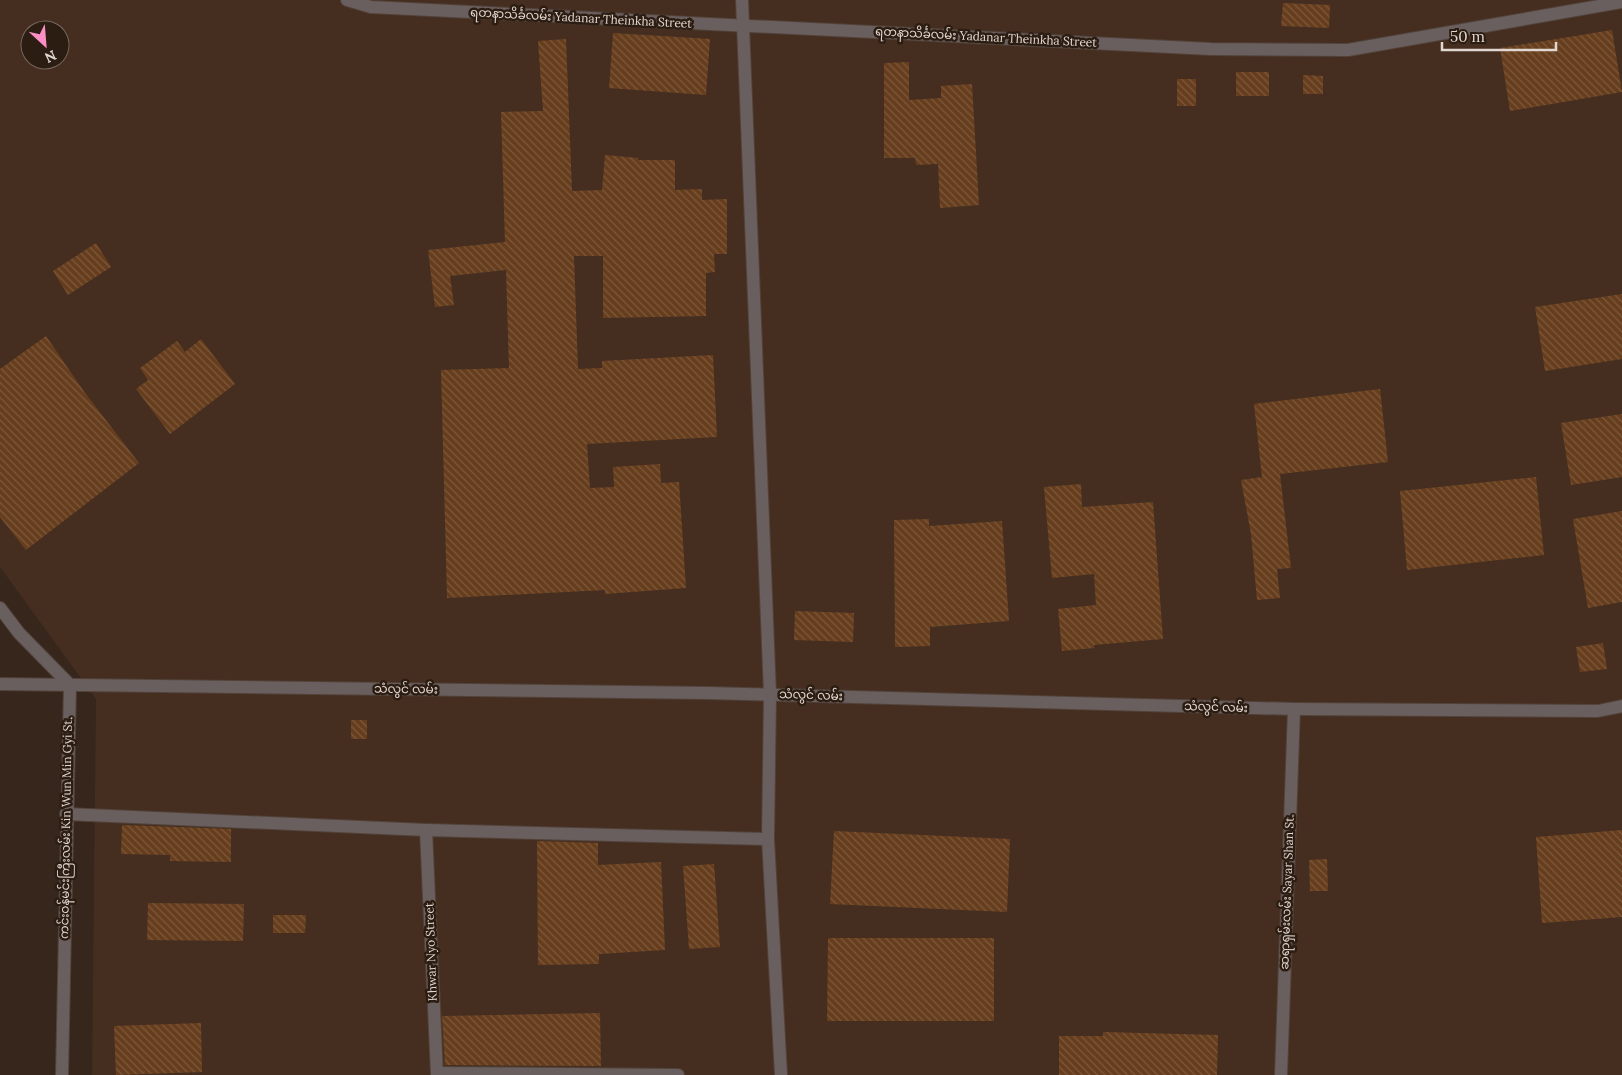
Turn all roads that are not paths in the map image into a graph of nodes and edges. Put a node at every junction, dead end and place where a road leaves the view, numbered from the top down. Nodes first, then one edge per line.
1 (347, 0) edge
2 (742, 0) edge
3 (1622, 2) edge
4 (743, 26) junction
5 (0, 608) edge
6 (0, 684) edge
7 (70, 684) junction
8 (770, 694) junction
9 (1622, 706) edge
10 (1294, 709) junction
11 (66, 814) junction
12 (426, 830) junction
13 (768, 839) junction
14 (437, 1074) edge
15 (62, 1075) edge
16 (678, 1075) edge
17 (781, 1075) edge
18 (1281, 1075) edge

1 - 4 street, ရတနာသိင်္ခလမ်း Yadanar Theinkha Street
2 - 4 street
3 - 4 street, ရတနာသိင်္ခလမ်း Yadanar Theinkha Street
4 - 8 street
5 - 7 street
6 - 7 street, သံလွင် လမ်း
7 - 8 street, သံလွင် လမ်း
7 - 11 street, ကင်းဝန်မင်းကြီးလမ်း Kin Wun Min Gyi St.
8 - 10 street, သံလွင် လမ်း
8 - 13 street
9 - 10 street, သံလွင် လမ်း
10 - 18 street, ဆရာရှမ်းလမ်း Sayar Shan St.
11 - 12 street
11 - 15 street, ကင်းဝန်မင်းကြီးလမ်း Kin Wun Min Gyi St.
12 - 13 street
12 - 14 street, Khwar Nyo Street
13 - 17 street
14 - 16 street

